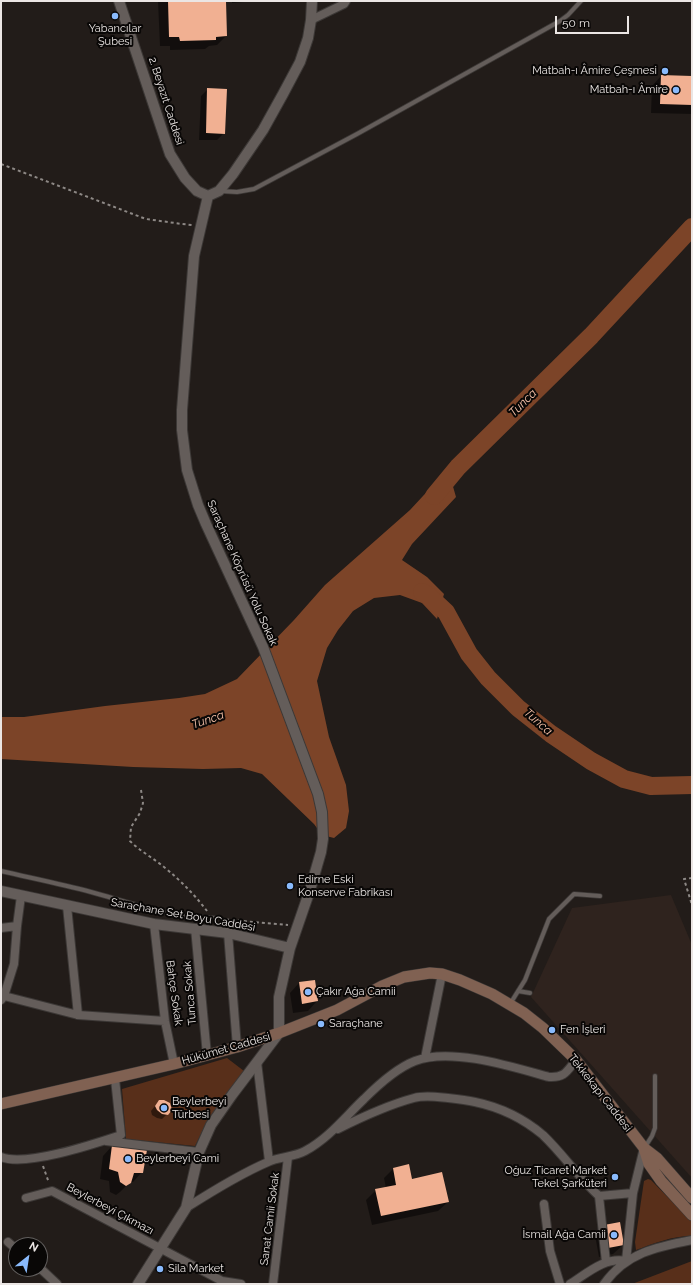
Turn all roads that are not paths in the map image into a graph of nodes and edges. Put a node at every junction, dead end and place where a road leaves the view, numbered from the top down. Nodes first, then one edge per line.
1 (119, 1) edge
2 (312, 1) edge
3 (346, 1) edge
4 (581, 1) edge
5 (311, 20) junction
6 (220, 190) junction
7 (208, 196) junction
8 (1, 871) edge
9 (1, 891) edge
10 (21, 896) junction
11 (600, 896) dead end
12 (67, 906) junction
13 (214, 918) road end
14 (154, 924) junction
15 (17, 926) junction
16 (1, 928) edge
17 (196, 928) junction
18 (228, 932) junction
19 (290, 948) junction
20 (442, 974) junction
21 (518, 991) junction
22 (530, 993) dead end
23 (3, 998) edge
24 (510, 1004) junction
25 (78, 1015) junction
26 (166, 1021) junction
27 (279, 1033) junction
28 (237, 1047) junction
29 (206, 1055) junction
30 (426, 1058) junction
31 (576, 1060) junction
32 (257, 1062) junction
33 (174, 1064) junction
34 (655, 1076) dead end
35 (115, 1079) junction
36 (1, 1104) edge
37 (332, 1132) junction
38 (103, 1141) junction
39 (644, 1148) junction
40 (199, 1152) junction
41 (1, 1157) edge
42 (288, 1157) junction
43 (269, 1161) junction
44 (633, 1193) junction
45 (598, 1196) junction
46 (26, 1198) dead end
47 (692, 1198) edge
48 (544, 1204) dead end
49 (186, 1208) junction
50 (692, 1215) edge
51 (692, 1240) edge
52 (160, 1248) junction
53 (626, 1261) junction
54 (606, 1262) junction
55 (48, 1276) edge
56 (222, 1282) edge
57 (57, 1284) edge
58 (138, 1284) edge
59 (241, 1284) edge
60 (273, 1284) edge
61 (560, 1284) edge
62 (570, 1284) edge
63 (604, 1284) edge

1 - 7 street, 2. Beyazıt Caddesi
2 - 5 street
3 - 5 street
4 - 6 lane
5 - 6 street
6 - 7 street
7 - 19 street, Saraçhane Köprüsü Yolu Sokak
8 - 13 lane
9 - 10 street, Saraçhane Set Boyu Caddesi
10 - 12 street, Saraçhane Set Boyu Caddesi
10 - 15 street
11 - 21 lane
12 - 14 street, Saraçhane Set Boyu Caddesi
12 - 25 street
14 - 17 street, Saraçhane Set Boyu Caddesi
14 - 26 street, Bahçe Sokak
15 - 16 street
15 - 23 street
17 - 18 street, Saraçhane Set Boyu Caddesi
17 - 29 street, Tunca Sokak
18 - 19 street, Saraçhane Set Boyu Caddesi
18 - 28 street
19 - 27 street, Saraçhane Köprüsü Yolu Sokak
20 - 24 main road, Tekkekapı Caddesi
20 - 27 main road, Hükümet Caddesi
20 - 30 street
21 - 22 lane
21 - 24 lane
23 - 25 street
24 - 31 main road, Tekkekapı Caddesi
25 - 26 street
26 - 33 street, Bahçe Sokak
27 - 28 main road, Hükümet Caddesi
27 - 32 street
28 - 29 main road, Hükümet Caddesi
29 - 33 main road, Hükümet Caddesi
30 - 31 street
30 - 37 street
31 - 39 main road, Tekkekapı Caddesi
32 - 40 street
32 - 43 street, Sanat Camii Sokak
33 - 35 main road, Hükümet Caddesi
34 - 39 lane
35 - 36 main road, Hükümet Caddesi
35 - 38 street
37 - 42 street
37 - 45 street
38 - 40 street
38 - 41 street
39 - 44 street
39 - 47 main road
39 - 50 main road, Tekkekapı Caddesi
40 - 49 street
42 - 43 street
42 - 60 street, Sanat Camii Sokak
43 - 49 street
44 - 45 street
44 - 53 street
45 - 54 street
46 - 52 street, Beylerbeyi Çıkmazı
48 - 61 street
49 - 52 street
51 - 53 street
52 - 56 street, Beylerbeyi Çıkmazı
52 - 58 street
53 - 54 street
53 - 63 street
54 - 62 street
55 - 57 street
56 - 59 street, Beylerbeyi Çıkmazı

